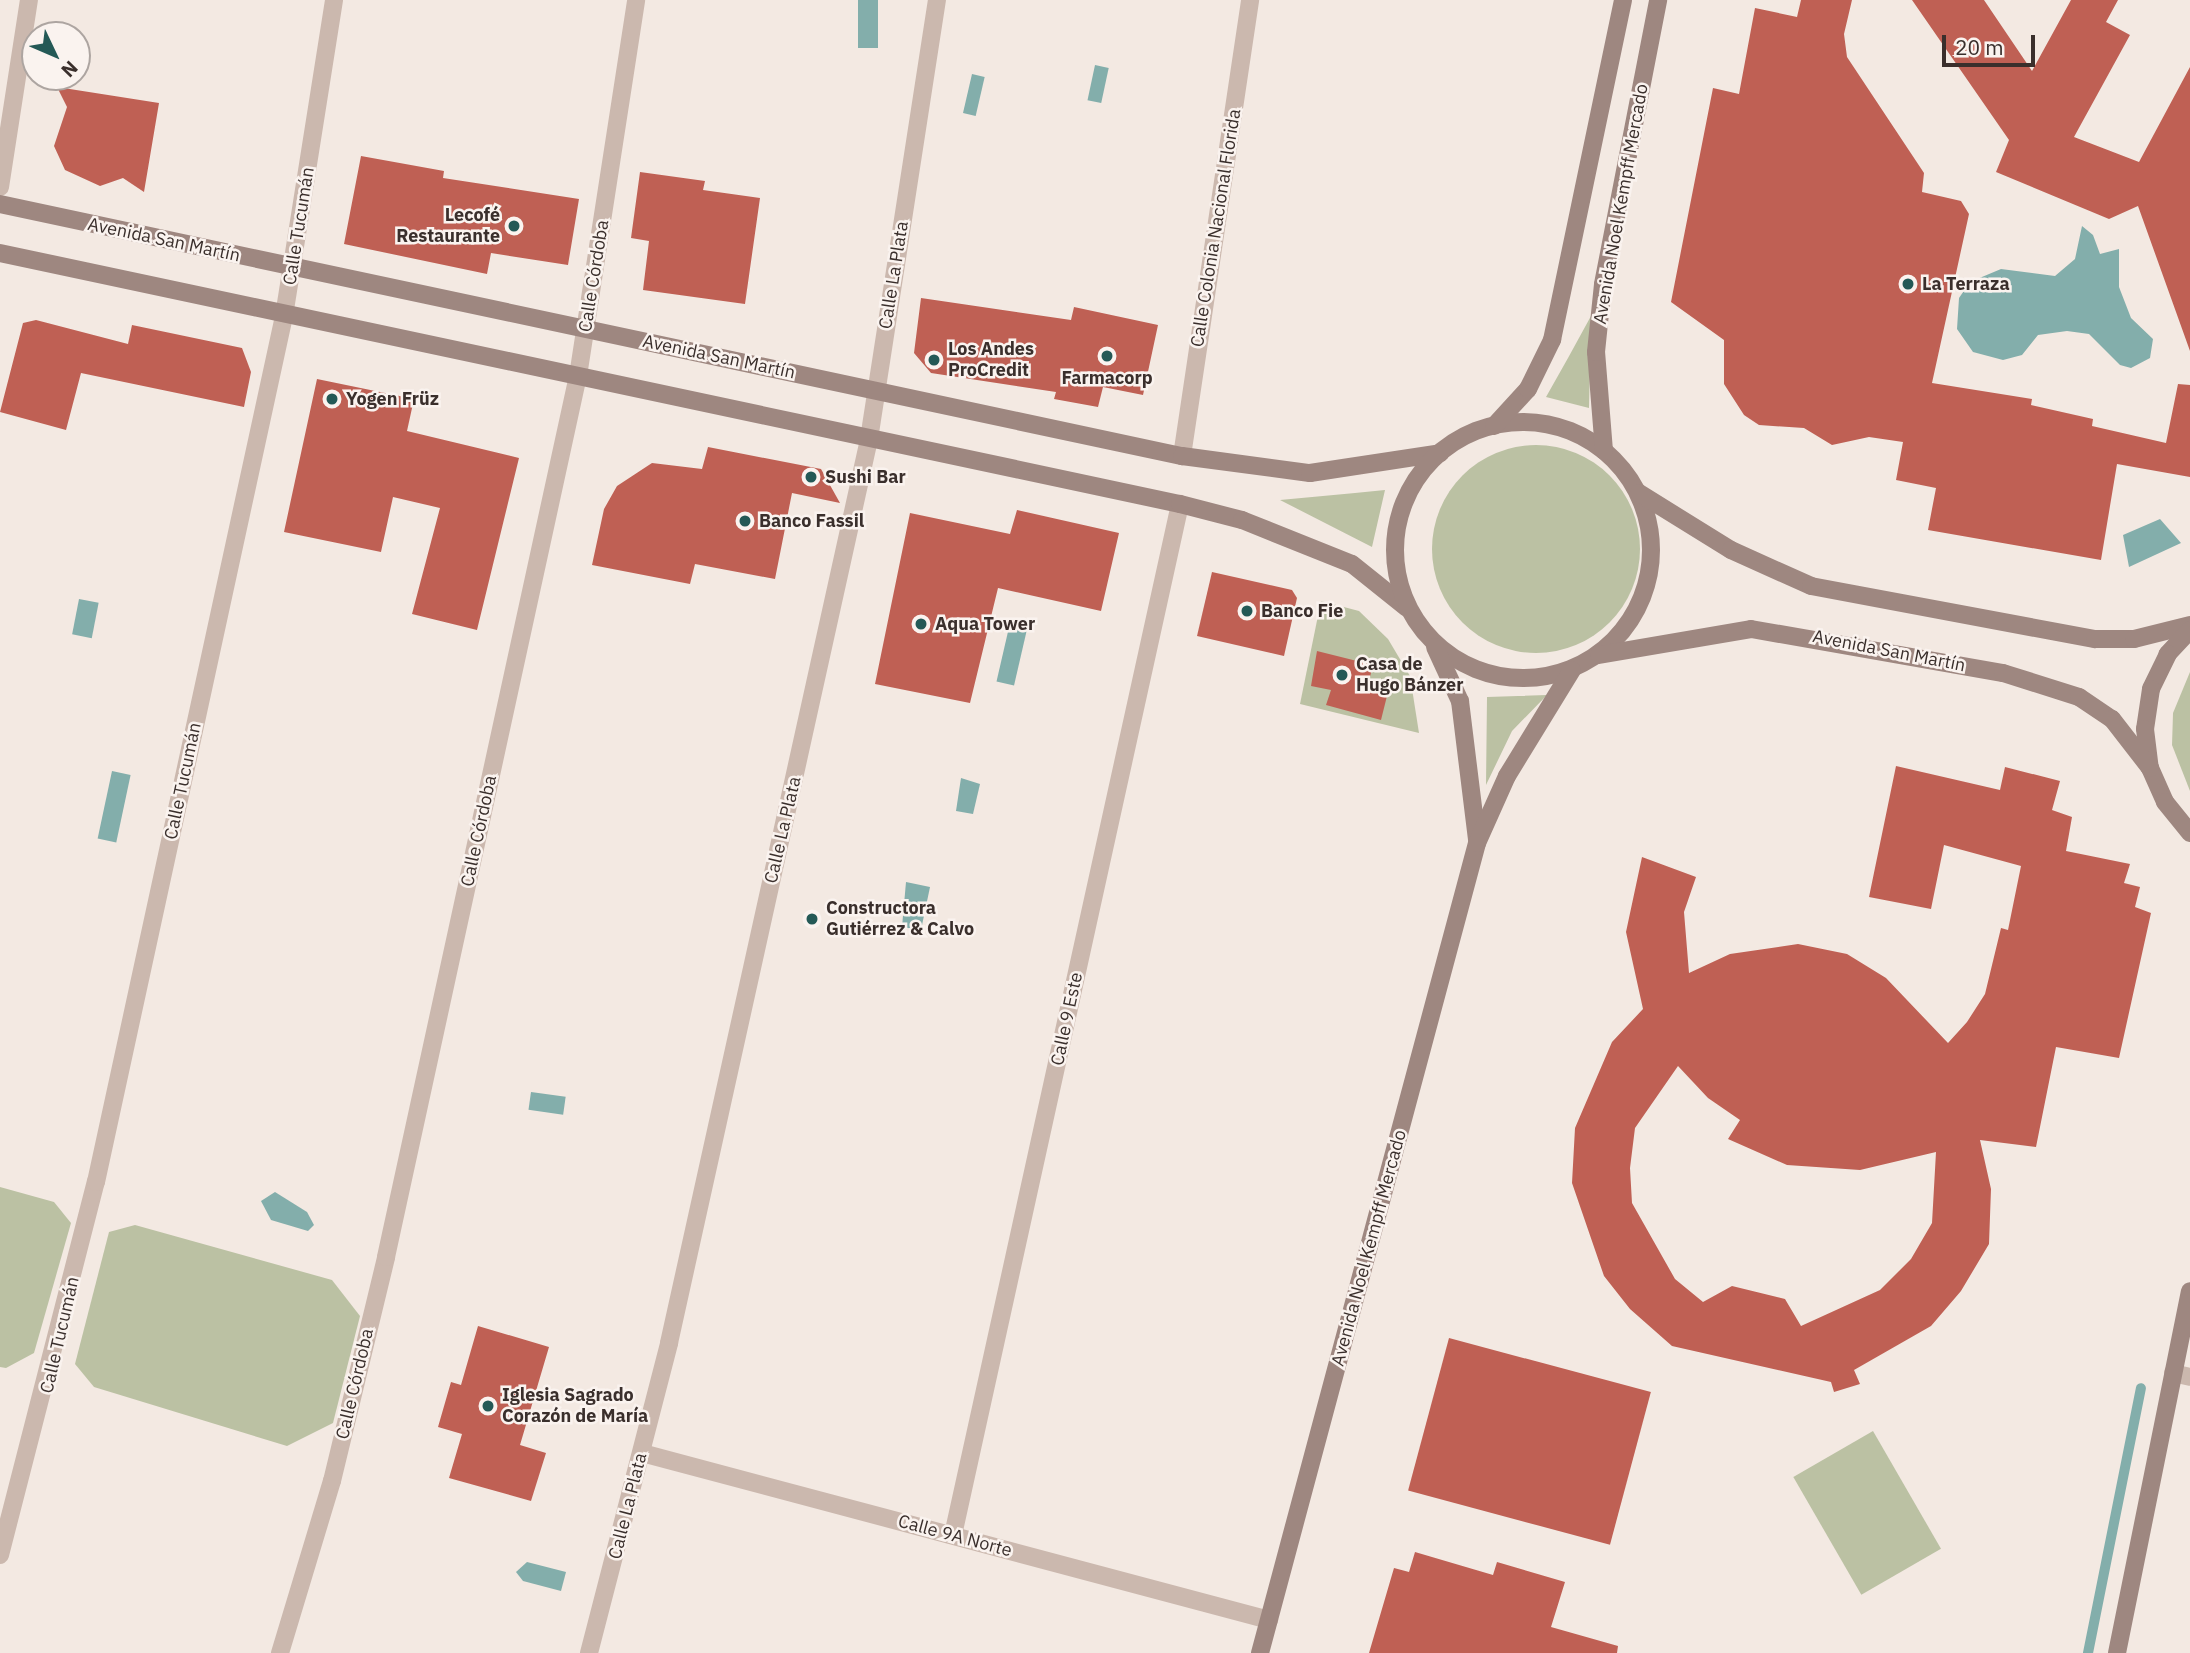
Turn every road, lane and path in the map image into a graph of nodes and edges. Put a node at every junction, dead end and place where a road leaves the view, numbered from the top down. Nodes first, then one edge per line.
1 (29, 0) edge
2 (334, 0) edge
3 (636, 0) edge
4 (937, 0) edge
5 (1250, 0) edge
6 (1623, 0) edge
7 (1658, 0) edge
8 (0, 187) edge
9 (0, 204) edge
10 (0, 253) edge
11 (293, 268) junction
12 (284, 316) junction
13 (587, 328) junction
14 (578, 376) junction
15 (876, 391) junction
16 (1494, 426) junction
17 (869, 439) junction
18 (1604, 451) junction
19 (1440, 453) junction
20 (1182, 456) junction
21 (1639, 494) junction
22 (1181, 504) junction
23 (1407, 608) junction
24 (2190, 627) edge
25 (1433, 642) junction
26 (1595, 656) junction
27 (1572, 670) junction
28 (2150, 768) junction
29 (2190, 833) edge
30 (1477, 843) junction
31 (2190, 1291) edge
32 (2182, 1375) edge
33 (642, 1452) junction
34 (953, 1535) junction
35 (0, 1555) edge
36 (1269, 1620) junction
37 (281, 1653) edge
38 (589, 1653) edge
39 (1260, 1653) edge
40 (2117, 1653) edge

1 - 8 street
2 - 11 street, Calle Tucumán
3 - 13 street, Calle Córdoba
4 - 15 street, Calle La Plata
5 - 20 street, Calle Colonia Nacional Florida
6 - 16 main road, Avenida Noel Kempff Mercado
7 - 18 main road, Avenida Noel Kempff Mercado
9 - 11 main road, Avenida San Martín
10 - 12 main road
11 - 12 street, Calle Tucumán
11 - 13 main road, Avenida San Martín
12 - 14 main road
12 - 35 street, Calle Tucumán
13 - 14 street, Calle Córdoba
13 - 15 main road, Avenida San Martín
14 - 17 main road
14 - 37 street, Calle Córdoba
15 - 17 street, Calle La Plata
15 - 20 main road, Avenida San Martín
16 - 18 main road
16 - 19 main road
17 - 22 main road
17 - 33 street, Calle La Plata
18 - 21 main road
19 - 20 main road, Avenida San Martín
19 - 23 main road
21 - 24 main road
21 - 26 main road
22 - 23 main road
22 - 34 street, Calle 9 Este
23 - 25 main road
24 - 28 main road
25 - 27 main road
25 - 30 main road, Avenida Noel Kempff Mercado
26 - 27 main road
26 - 28 main road, Avenida San Martín
27 - 30 main road, Avenida Noel Kempff Mercado
28 - 29 main road
30 - 36 main road, Avenida Noel Kempff Mercado
31 - 32 main road
32 - 40 main road
33 - 34 street, Calle 9A Norte
33 - 38 street, Calle La Plata
34 - 36 street, Calle 9A Norte
36 - 39 main road, Avenida Noel Kempff Mercado

